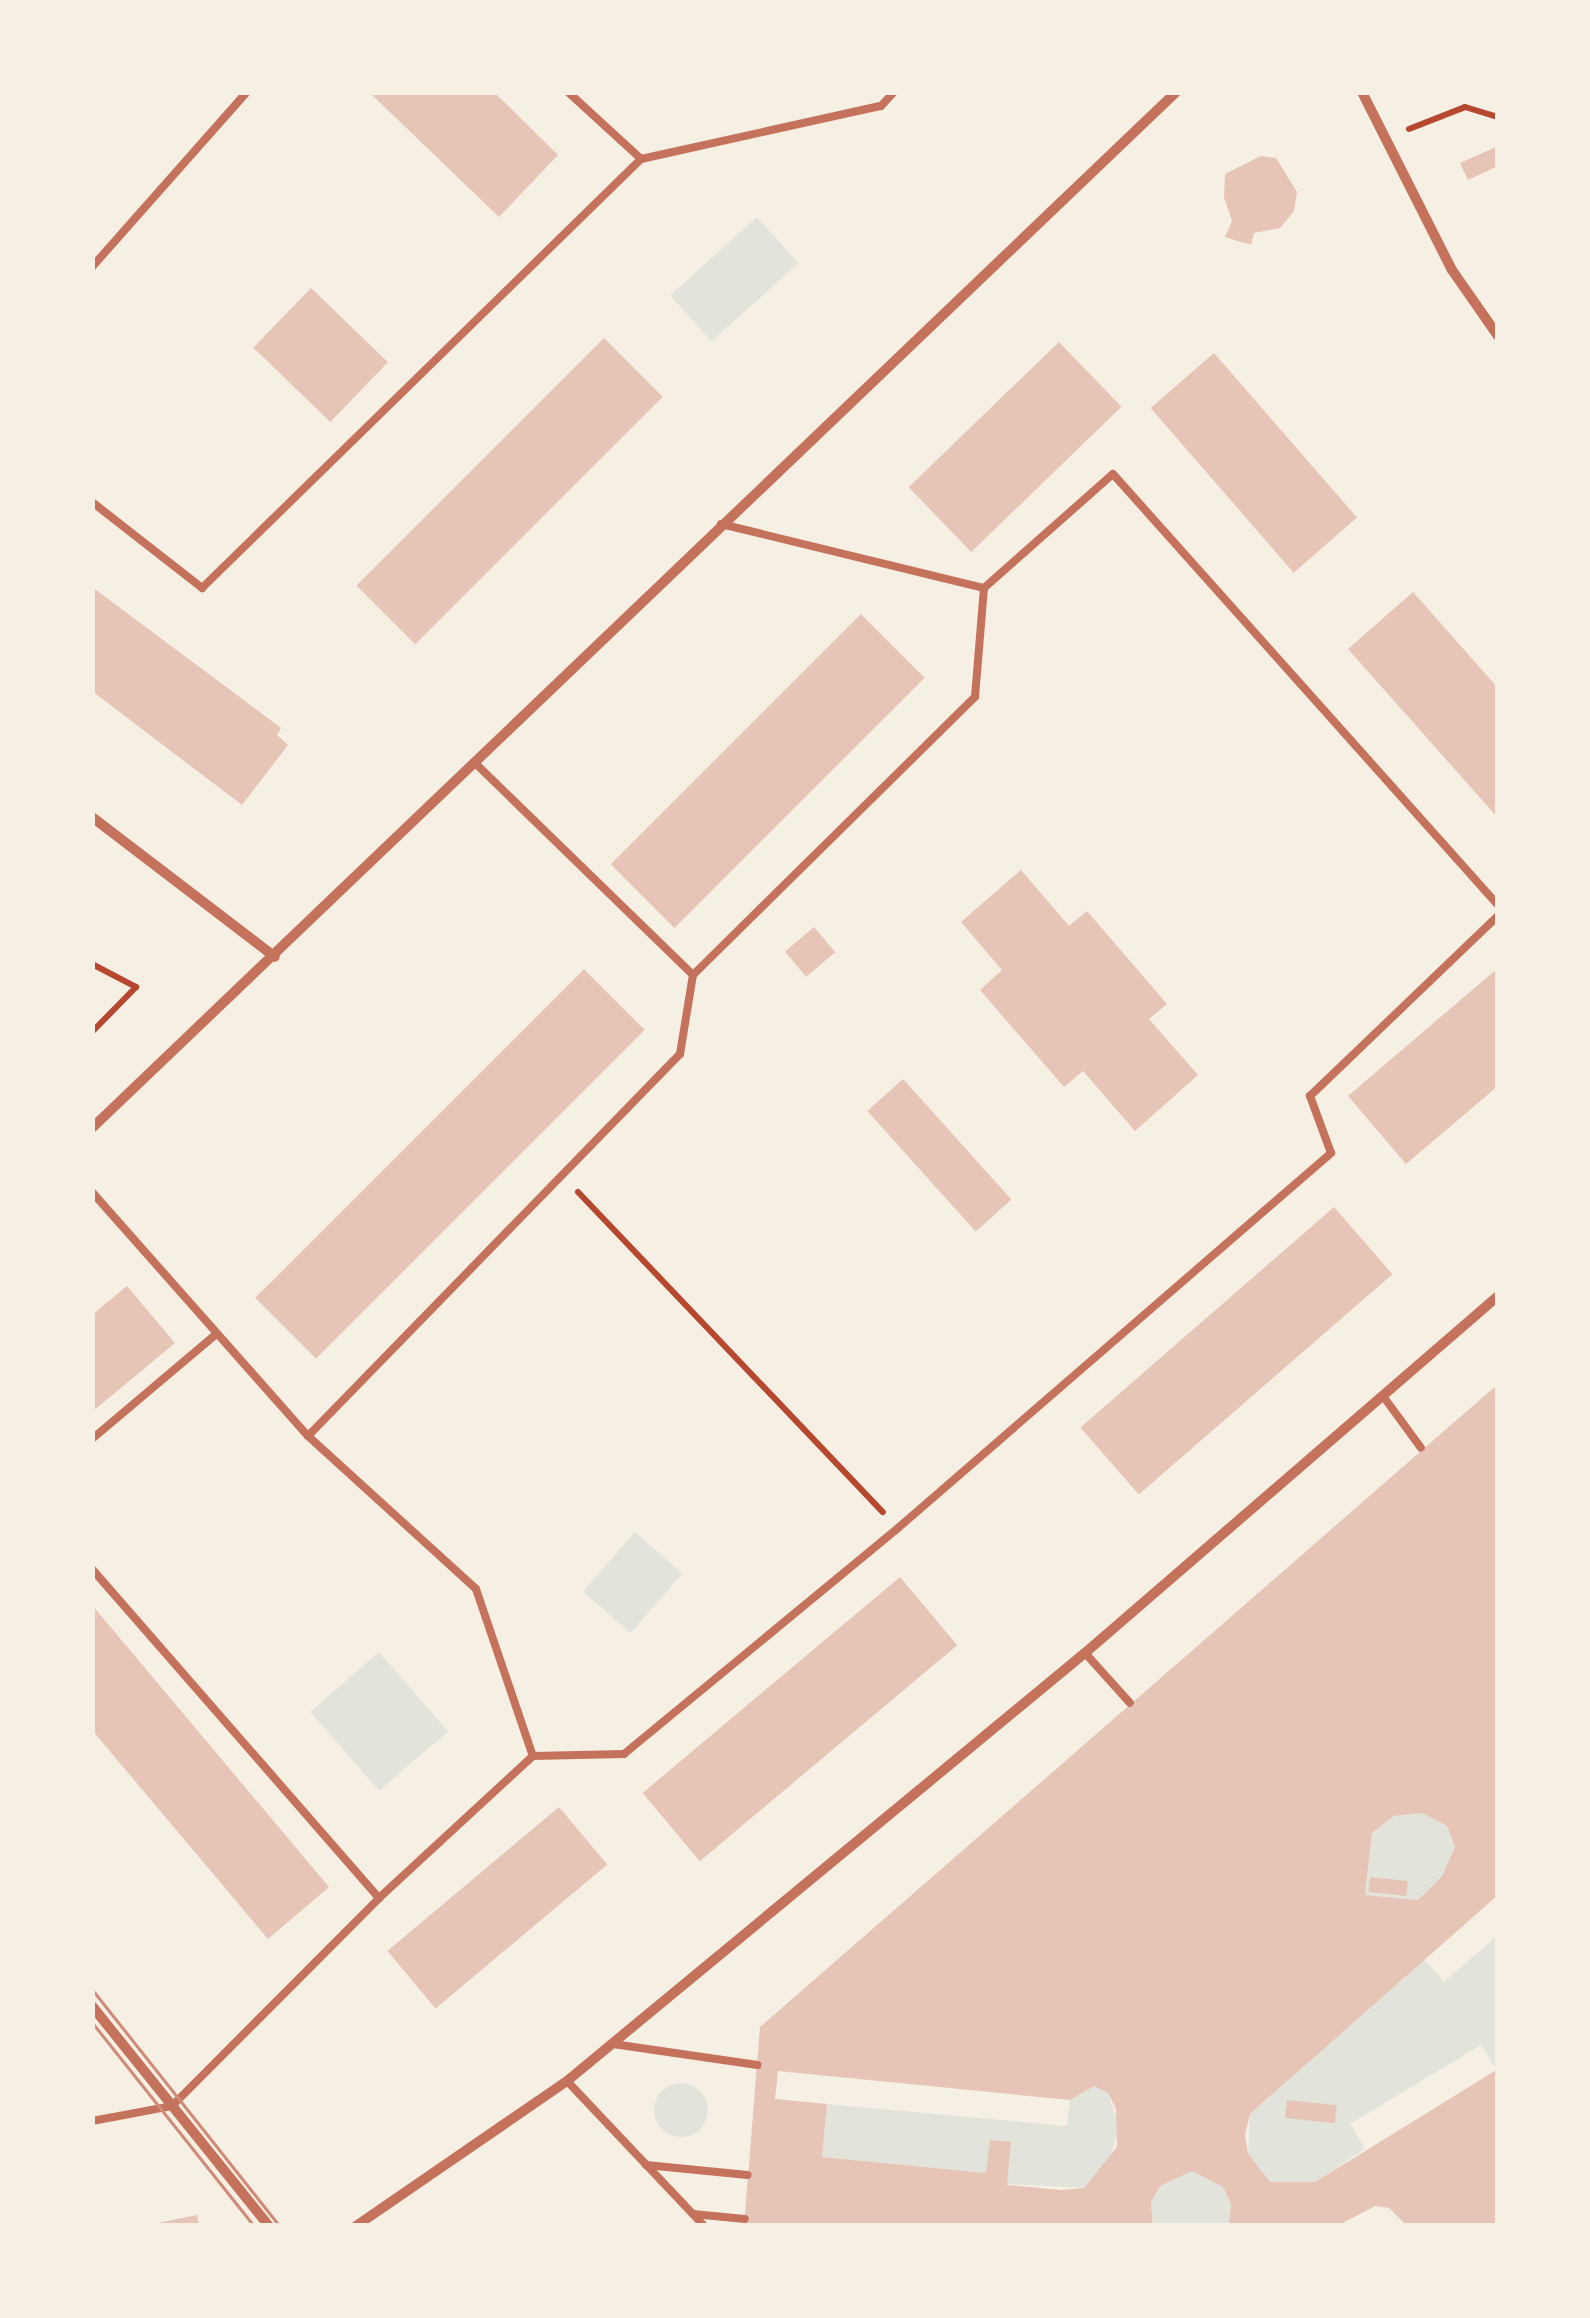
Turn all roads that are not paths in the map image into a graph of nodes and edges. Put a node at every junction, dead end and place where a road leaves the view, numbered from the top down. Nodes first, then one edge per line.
1 (247, 92) edge
2 (568, 92) edge
3 (894, 92) edge
4 (1176, 92) edge
5 (1362, 92) edge
6 (641, 159) junction
7 (92, 266) edge
8 (1498, 336) edge
9 (92, 502) edge
10 (722, 524) junction
11 (984, 588) junction
12 (475, 763) junction
13 (92, 817) edge
14 (1498, 905) edge
15 (1498, 916) edge
16 (275, 958) junction
17 (693, 975) junction
18 (92, 1128) edge
19 (92, 1192) edge
20 (1498, 1296) edge
21 (215, 1335) junction
22 (1382, 1396) junction
23 (308, 1436) junction
24 (92, 1439) edge
25 (1422, 1448) dead end
26 (92, 1569) edge
27 (1085, 1653) junction
28 (1130, 1703) dead end
29 (532, 1756) junction
30 (379, 1898) junction
31 (92, 2006) edge
32 (611, 2044) junction
33 (757, 2065) dead end
34 (567, 2081) junction
35 (172, 2106) junction
36 (92, 2121) edge
37 (646, 2164) junction
38 (748, 2174) dead end
39 (693, 2214) junction
40 (744, 2219) dead end
41 (268, 2226) edge
42 (356, 2226) edge
43 (704, 2226) edge

1 - 7 lane
2 - 6 lane
3 - 6 lane
4 - 10 street
5 - 8 street
6 - 9 lane
10 - 11 lane
10 - 12 street
11 - 14 lane
11 - 17 lane
12 - 16 street
12 - 17 lane
13 - 16 street
15 - 29 lane
16 - 18 street
17 - 23 lane
19 - 21 lane
20 - 22 street
21 - 23 lane
21 - 24 lane
22 - 25 lane
22 - 27 street
23 - 29 lane
26 - 30 lane
27 - 28 lane
27 - 32 street
29 - 30 lane
30 - 35 lane
31 - 35 street
32 - 33 lane
32 - 34 street
34 - 37 lane
34 - 42 street
35 - 36 lane
35 - 41 street
37 - 38 lane
37 - 39 lane
39 - 40 lane
39 - 43 lane

